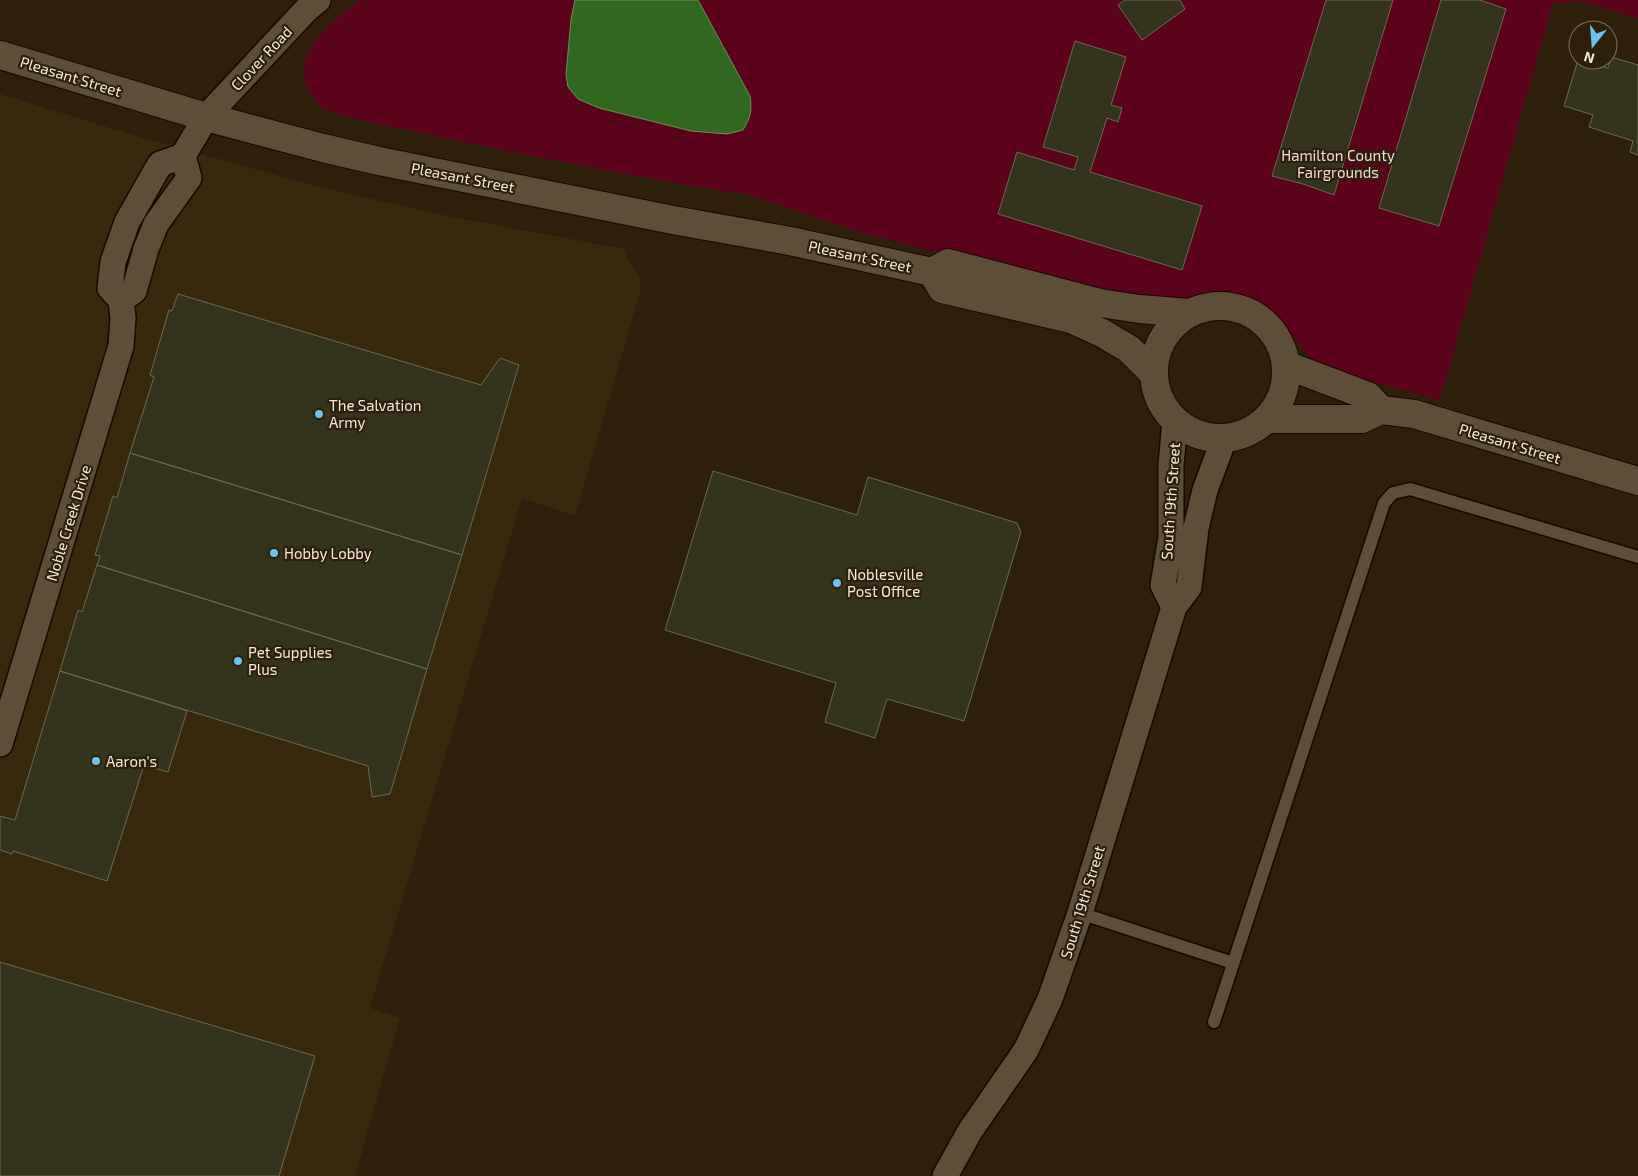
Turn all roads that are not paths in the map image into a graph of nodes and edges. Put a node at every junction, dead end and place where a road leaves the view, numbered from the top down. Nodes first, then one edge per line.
1 (318, 0) edge
2 (0, 55) edge
3 (206, 117) junction
4 (932, 272) junction
5 (1190, 313) junction
6 (1286, 365) junction
7 (1154, 374) junction
8 (1381, 410) junction
9 (1267, 419) junction
10 (1175, 422) junction
11 (1224, 439) junction
12 (1638, 481) edge
13 (1638, 557) edge
14 (1174, 607) junction
15 (0, 744) edge
16 (1080, 913) junction
17 (1233, 963) junction
18 (1214, 1022) dead end
19 (945, 1176) edge

1 - 3 street, Clover Road
2 - 3 street, Pleasant Street
3 - 4 street, Pleasant Street
3 - 15 street, Noble Creek Drive
4 - 5 street, Pleasant Street
4 - 7 street, Pleasant Street
5 - 6 street
5 - 7 street
6 - 8 street
6 - 9 street
7 - 10 street
8 - 9 street, Pleasant Street
8 - 12 street, Pleasant Street
9 - 11 street
10 - 11 street
10 - 14 street, South 19th Street
11 - 14 street, South 19th Street
13 - 17 lane
14 - 16 street, South 19th Street
16 - 17 lane
16 - 19 street, South 19th Street
17 - 18 lane

